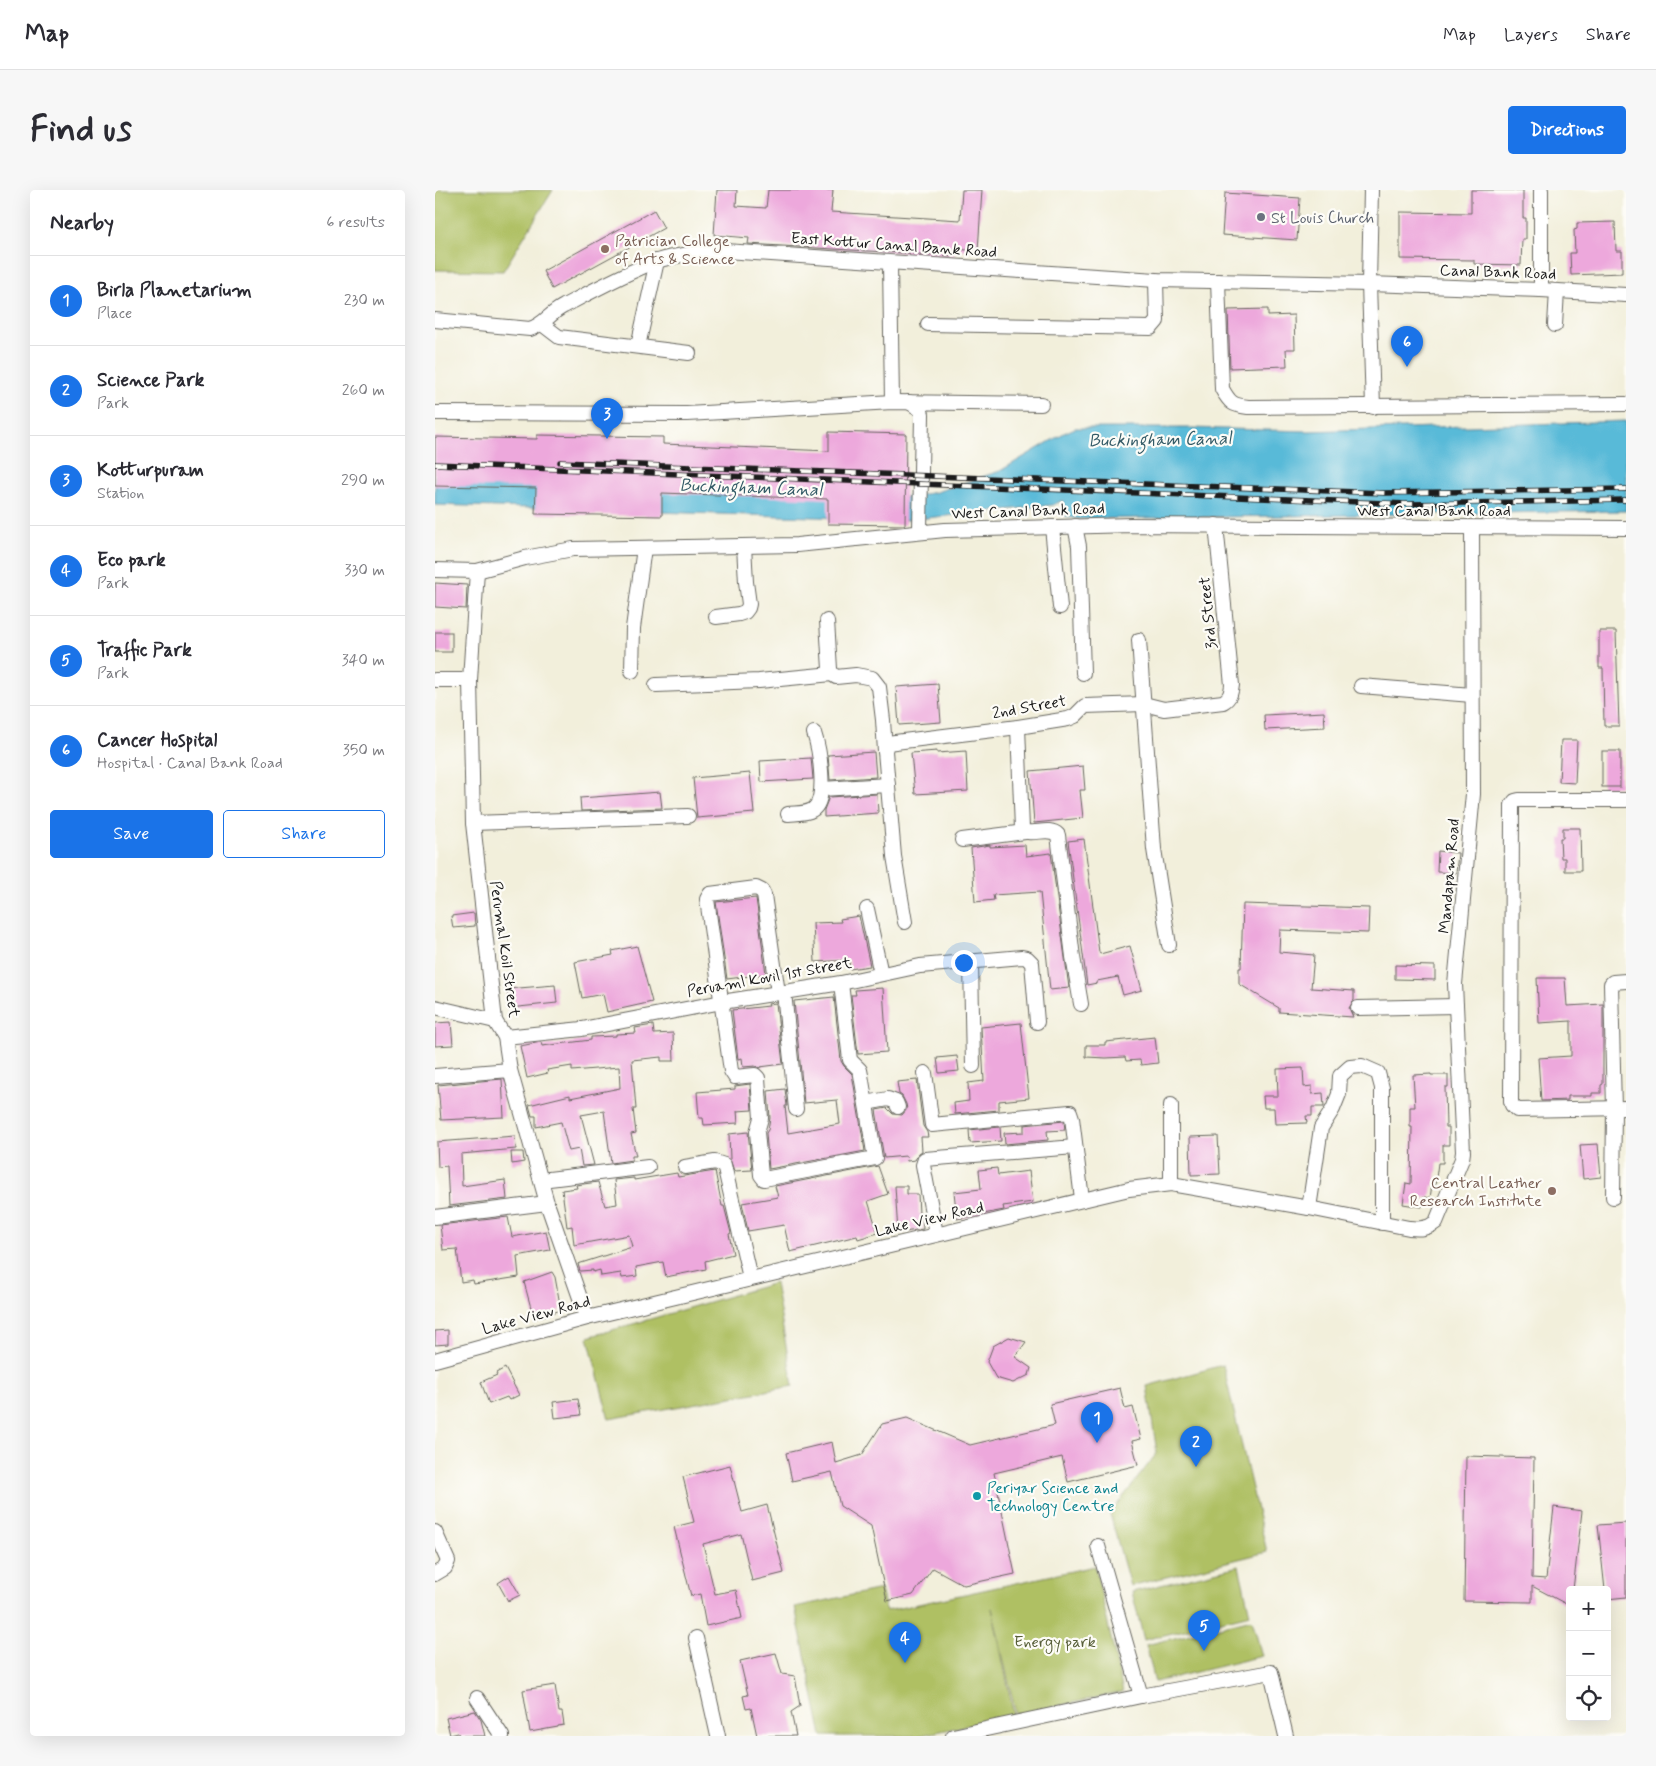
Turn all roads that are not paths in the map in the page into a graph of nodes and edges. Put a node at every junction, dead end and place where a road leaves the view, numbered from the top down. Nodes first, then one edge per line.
1 (1371, 190) edge
2 (1541, 190) edge
3 (657, 261) junction
4 (890, 263) junction
5 (1157, 280) junction
6 (1218, 281) junction
7 (1369, 284) junction
8 (1541, 290) junction
9 (1557, 291) junction
10 (1626, 295) edge
11 (436, 322) edge
12 (541, 324) junction
13 (928, 324) dead end
14 (1555, 325) dead end
15 (638, 346) junction
16 (689, 352) dead end
17 (892, 402) junction
18 (909, 402) junction
19 (1041, 404) dead end
20 (1626, 404) edge
21 (1373, 406) junction
22 (435, 412) edge
23 (1075, 526) junction
24 (1216, 526) junction
25 (920, 527) junction
26 (1051, 527) junction
27 (1472, 528) junction
28 (1626, 528) edge
29 (744, 546) junction
30 (644, 548) junction
31 (435, 570) edge
32 (477, 571) junction
33 (1060, 607) dead end
34 (717, 618) dead end
35 (827, 621) dead end
36 (1139, 640) dead end
37 (632, 671) dead end
38 (1083, 673) dead end
39 (832, 674) junction
40 (435, 680) edge
41 (471, 680) junction
42 (656, 685) dead end
43 (1361, 686) dead end
44 (1472, 695) junction
45 (1230, 696) joint
46 (1144, 704) junction
47 (1017, 727) junction
48 (814, 733) dead end
49 (886, 747) junction
50 (888, 785) junction
51 (822, 789) junction
52 (1626, 800) edge
53 (789, 814) dead end
54 (688, 816) dead end
55 (473, 823) junction
56 (1025, 832) junction
57 (962, 840) dead end
58 (867, 909) dead end
59 (905, 922) dead end
60 (1169, 945) dead end
61 (971, 962) junction
62 (881, 974) junction
63 (1626, 982) edge
64 (841, 983) junction
65 (781, 993) junction
66 (722, 1002) junction
67 (1081, 1004) dead end
68 (1456, 1006) junction
69 (435, 1007) edge
70 (1358, 1008) dead end
71 (495, 1021) junction
72 (1037, 1022) dead end
73 (505, 1037) junction
74 (973, 1066) dead end
75 (510, 1070) junction
76 (925, 1073) dead end
77 (435, 1076) edge
78 (866, 1103) junction
79 (1171, 1105) dead end
80 (898, 1107) dead end
81 (796, 1109) dead end
82 (1620, 1109) edge
83 (1075, 1147) junction
84 (647, 1167) dead end
85 (685, 1167) dead end
86 (541, 1180) junction
87 (1171, 1184) junction
88 (1613, 1196) dead end
89 (1082, 1199) junction
90 (547, 1203) junction
91 (1309, 1208) junction
92 (435, 1217) edge
93 (1436, 1222) joint
94 (1382, 1223) junction
95 (936, 1234) junction
96 (750, 1278) junction
97 (587, 1318) junction
98 (435, 1360) edge
99 (435, 1532) edge
100 (1098, 1546) dead end
101 (435, 1574) edge
102 (696, 1638) dead end
103 (1141, 1696) junction
104 (477, 1698) dead end
105 (502, 1736) edge
106 (718, 1736) edge
107 (953, 1736) edge
108 (1286, 1736) edge

1 - 7 street
2 - 8 street
3 - 4 street, East Kottur Canal Bank Road
3 - 12 street, East Kottur Canal Bank Road
3 - 15 street
4 - 5 street, East Kottur Canal Bank Road
4 - 17 street
5 - 6 street, East Kottur Canal Bank Road
5 - 13 street
6 - 7 street, East Kottur Canal Bank Road
6 - 21 street
7 - 8 street, Canal Bank Road
7 - 21 street
8 - 9 street, Canal Bank Road
9 - 10 street, Canal Bank Road
9 - 14 street
11 - 12 street
12 - 15 street
15 - 16 street
17 - 18 street
17 - 22 street
18 - 19 street
18 - 25 street
20 - 21 street
23 - 24 street, West Canal Bank Road
23 - 26 street, West Canal Bank Road
23 - 38 street
24 - 27 street, West Canal Bank Road
24 - 45 street, 3rd Street
25 - 26 street, West Canal Bank Road
25 - 29 street, West Canal Bank Road
26 - 33 street
27 - 28 street, West Canal Bank Road
27 - 44 street, Mandapam Road
29 - 30 street, West Canal Bank Road
29 - 34 street
30 - 32 street, West Canal Bank Road
30 - 37 street
31 - 32 street, West Canal Bank Road
32 - 41 street, Perumal Koil Street
35 - 39 street
36 - 46 street
39 - 42 street
39 - 49 street
40 - 41 street
41 - 55 street, Perumal Koil Street
43 - 44 street
44 - 68 street, Mandapam Road
45 - 46 street, 2nd Street
46 - 47 street, 2nd Street
46 - 60 street
47 - 49 street, 2nd Street
47 - 56 street
48 - 51 street
49 - 50 street
50 - 51 street
50 - 59 street
51 - 53 street
52 - 82 street
54 - 55 street
55 - 71 street, Perumal Koil Street
56 - 57 street
56 - 67 street
58 - 62 street
61 - 62 street, Peruaml Kovil 1st Street
61 - 72 street, Peruaml Kovil 1st Street
61 - 74 street
62 - 64 street, Peruaml Kovil 1st Street
63 - 82 street
64 - 65 street, Peruaml Kovil 1st Street
64 - 78 street
65 - 66 street, Peruaml Kovil 1st Street
65 - 66 street
65 - 81 street
66 - 73 street, Peruaml Kovil 1st Street
66 - 78 street
68 - 70 street
68 - 93 street, Mandapam Road
69 - 71 street
71 - 73 street, Perumal Koil Street
73 - 75 street, Perumal Koil Street
75 - 77 street
75 - 86 street, Perumal Koil Street
76 - 83 street
78 - 80 street
79 - 87 street
82 - 88 street
83 - 89 street
83 - 95 street
84 - 86 street
85 - 96 street
86 - 90 street, Perumal Koil Street
87 - 89 street, Lake View Road
87 - 91 street, Lake View Road
89 - 95 street, Lake View Road
90 - 92 street
90 - 97 street, Perumal Koil Street
91 - 94 street, Lake View Road
91 - 94 street
93 - 94 street, Lake View Road
95 - 96 street, Lake View Road
96 - 97 street, Lake View Road
97 - 98 street, Lake View Road
99 - 101 street
100 - 103 street
102 - 106 street
103 - 107 street
103 - 108 street
104 - 105 street

